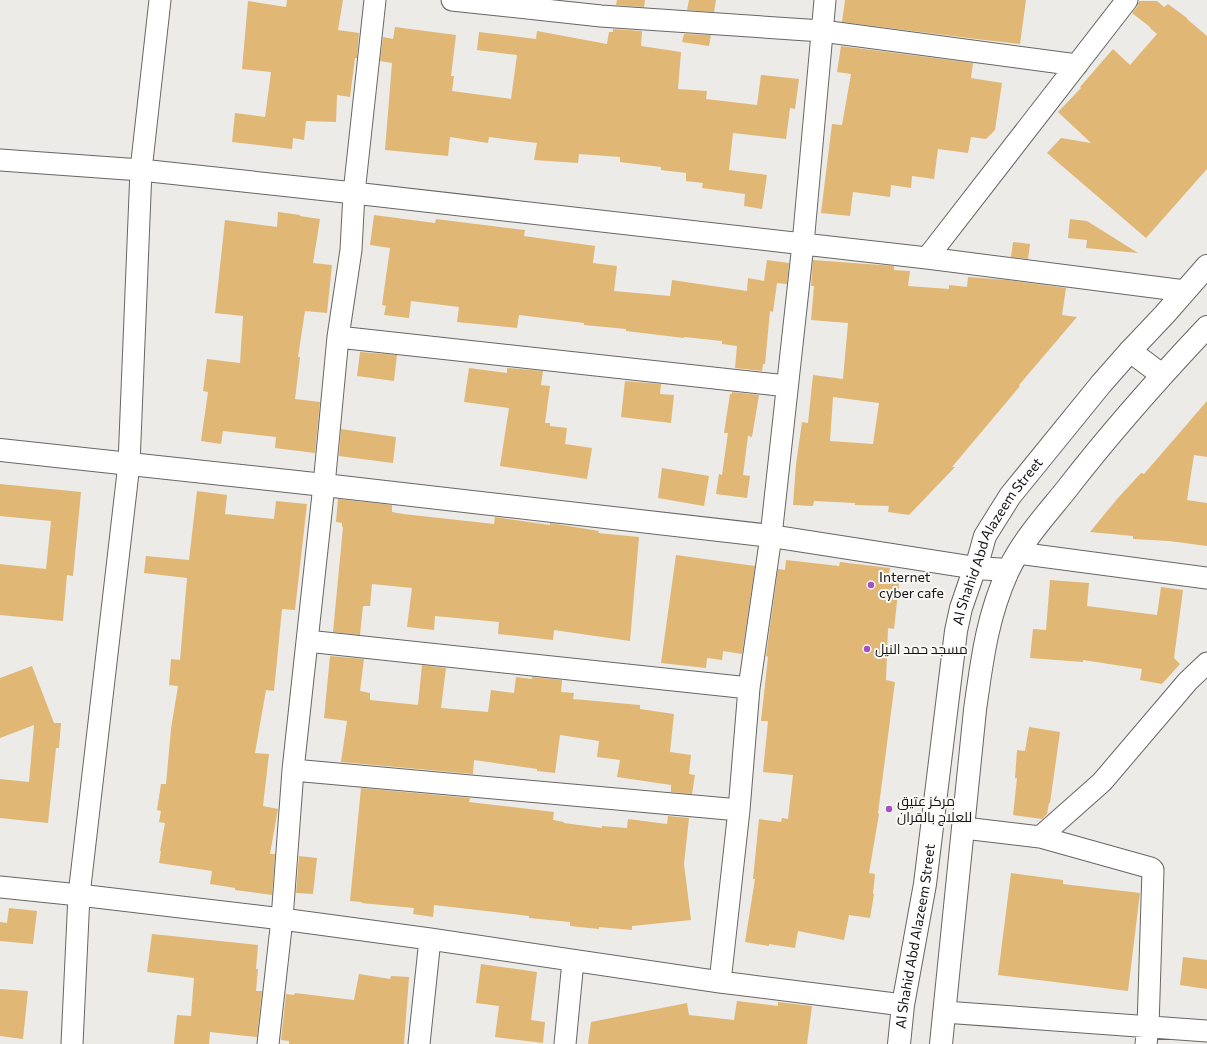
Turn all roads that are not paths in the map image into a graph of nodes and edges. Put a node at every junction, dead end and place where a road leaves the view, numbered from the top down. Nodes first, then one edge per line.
1 (160, 0) edge
2 (375, 0) edge
3 (452, 0) edge
4 (825, 0) edge
5 (1127, 0) edge
6 (602, 8) edge
7 (822, 31) junction
8 (1077, 65) junction
9 (0, 160) edge
10 (140, 170) junction
11 (354, 193) junction
12 (803, 244) junction
13 (927, 258) junction
14 (1207, 266) edge
15 (1185, 291) junction
16 (1207, 327) edge
17 (338, 337) junction
18 (1130, 351) junction
19 (1162, 375) junction
20 (787, 386) junction
21 (0, 450) edge
22 (129, 464) junction
23 (324, 485) junction
24 (771, 536) junction
25 (1013, 562) junction
26 (976, 568) junction
27 (1207, 578) edge
28 (308, 641) junction
29 (1207, 663) edge
30 (750, 688) junction
31 (293, 770) junction
32 (739, 810) junction
33 (964, 828) junction
34 (1040, 837) junction
35 (925, 884) junction
36 (0, 887) edge
37 (957, 889) junction
38 (79, 895) junction
39 (282, 919) junction
40 (430, 939) junction
41 (573, 961) junction
42 (720, 982) junction
43 (903, 1005) junction
44 (944, 1012) junction
45 (1207, 1031) edge
46 (1147, 1036) edge
47 (72, 1044) edge
48 (268, 1044) edge
49 (419, 1044) edge
50 (565, 1044) edge
51 (899, 1044) edge
52 (941, 1044) edge

1 - 10 street
2 - 11 street
3 - 6 street
4 - 7 street
5 - 8 street
6 - 7 street
7 - 8 street
7 - 12 street
8 - 13 street
9 - 10 street
10 - 11 street
10 - 22 street
11 - 12 street
11 - 17 street
12 - 13 street
12 - 20 street
13 - 15 street
14 - 15 main road, Al Shahid Abd Alazeem Street
15 - 18 main road, Al Shahid Abd Alazeem Street
16 - 19 main road, Al Shahid Abd Alazeem Street
17 - 20 street
17 - 23 street
18 - 19 main road
18 - 26 main road, Al Shahid Abd Alazeem Street
19 - 25 main road, Al Shahid Abd Alazeem Street
20 - 24 street
21 - 22 main road
22 - 23 main road
22 - 38 street
23 - 24 main road
23 - 28 street
24 - 26 main road
24 - 30 street
25 - 26 main road
25 - 27 street
25 - 33 main road, Al Shahid Abd Alazeem Street
26 - 35 main road, Al Shahid Abd Alazeem Street
28 - 30 street
28 - 31 street
29 - 34 street
30 - 32 street
31 - 32 street
31 - 39 street
32 - 42 street
33 - 34 street
33 - 37 main road, Al Shahid Abd Alazeem Street
34 - 46 street
35 - 37 main road
35 - 43 main road, Al Shahid Abd Alazeem Street
36 - 38 street
37 - 44 main road, Al Shahid Abd Alazeem Street
38 - 39 street
38 - 47 street
39 - 40 street
39 - 48 street
40 - 41 street
40 - 49 street
41 - 42 street
41 - 50 street
42 - 43 street
43 - 51 main road, Al Shahid Abd Alazeem Street
44 - 46 street
44 - 52 main road, Al Shahid Abd Alazeem Street
45 - 46 street

